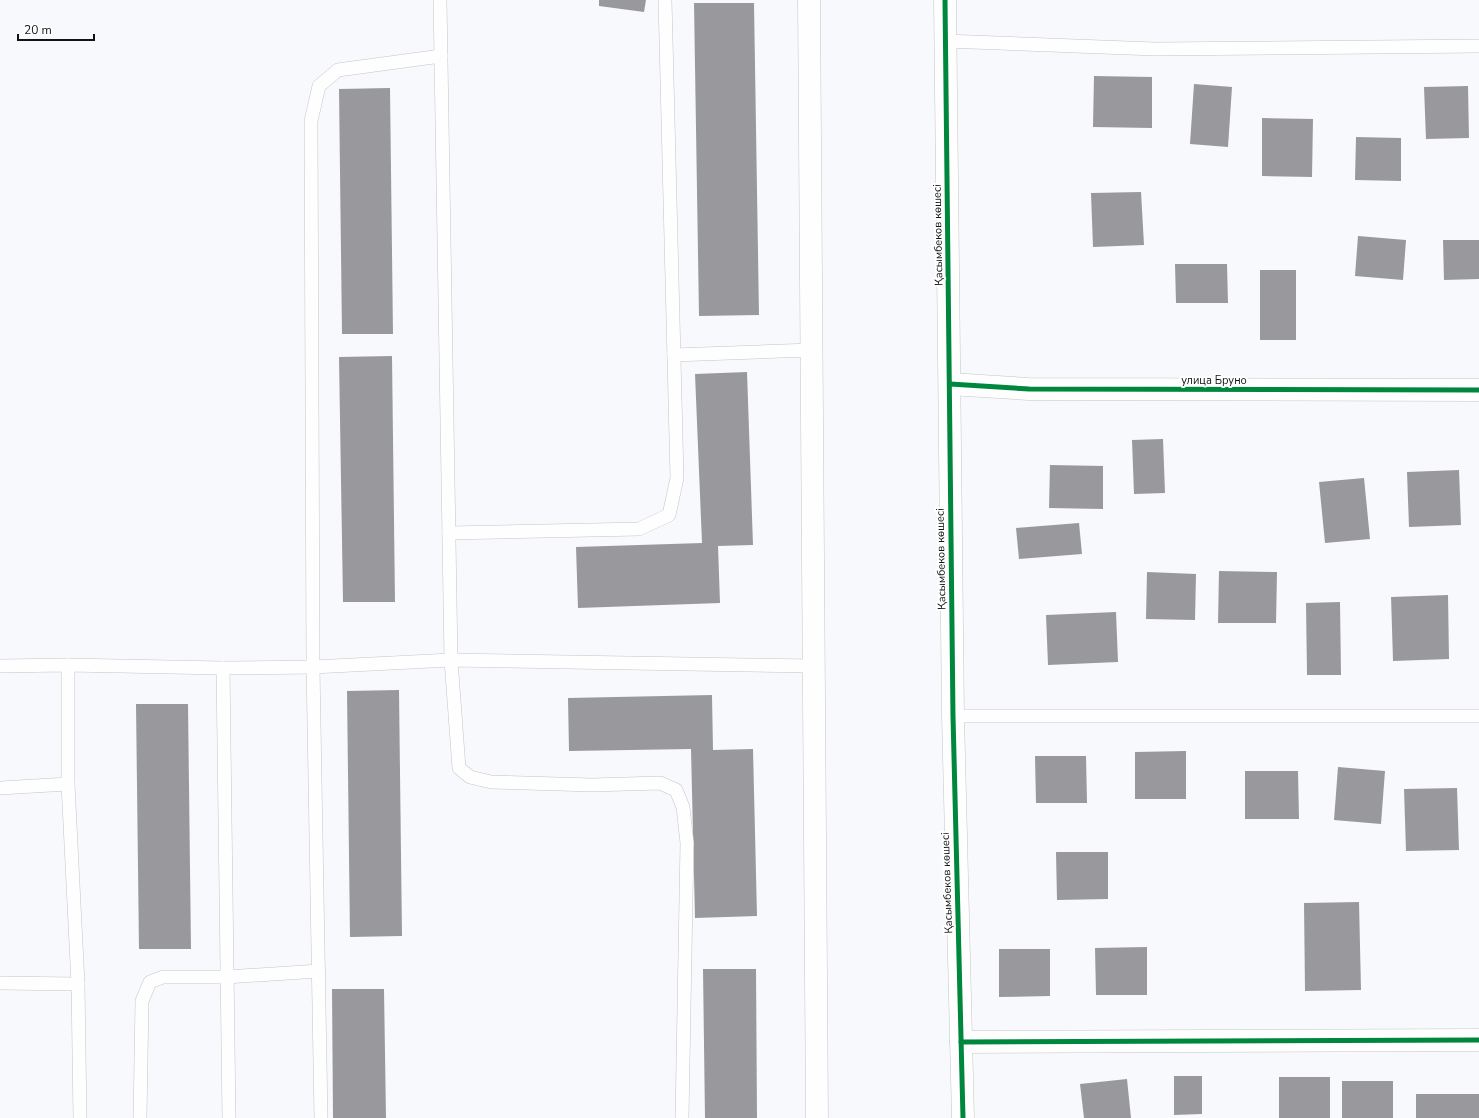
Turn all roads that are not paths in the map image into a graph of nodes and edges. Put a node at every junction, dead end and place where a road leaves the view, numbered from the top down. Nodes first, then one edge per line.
1 (440, 0) edge
2 (665, 0) edge
3 (809, 0) edge
4 (945, 0) edge
5 (945, 41) junction
6 (1479, 46) edge
7 (441, 56) junction
8 (811, 350) junction
9 (674, 355) junction
10 (950, 384) junction
11 (1479, 390) edge
12 (449, 533) junction
13 (451, 660) junction
14 (68, 665) junction
15 (0, 666) edge
16 (813, 666) junction
17 (313, 667) junction
18 (223, 668) junction
19 (953, 716) junction
20 (1479, 716) edge
21 (68, 784) junction
22 (0, 788) edge
23 (319, 971) junction
24 (227, 977) junction
25 (0, 982) edge
26 (78, 984) junction
27 (1479, 1040) edge
28 (961, 1042) junction
29 (80, 1118) edge
30 (140, 1118) edge
31 (228, 1118) edge
32 (321, 1118) edge
33 (682, 1118) edge
34 (817, 1118) edge
35 (963, 1118) edge

1 - 7 lane
2 - 9 lane
3 - 8 street
4 - 5 street, Қасымбеков көшесі
5 - 6 lane
5 - 10 street, Қасымбеков көшесі
7 - 12 lane
7 - 17 lane
8 - 9 lane
8 - 16 street
9 - 12 lane
10 - 11 street, улица Бруно
10 - 19 street, Қасымбеков көшесі
12 - 13 lane
13 - 16 lane
13 - 17 lane
13 - 33 lane
14 - 15 lane
14 - 18 lane
14 - 21 lane
16 - 34 street
17 - 18 lane
17 - 23 lane
18 - 24 lane
19 - 20 lane
19 - 28 street, Қасымбеков көшесі
21 - 22 lane
21 - 26 lane
23 - 24 lane
23 - 32 lane
24 - 30 lane
24 - 31 lane
25 - 26 lane
26 - 29 lane
27 - 28 street
28 - 35 street, Қасымбеков көшесі

